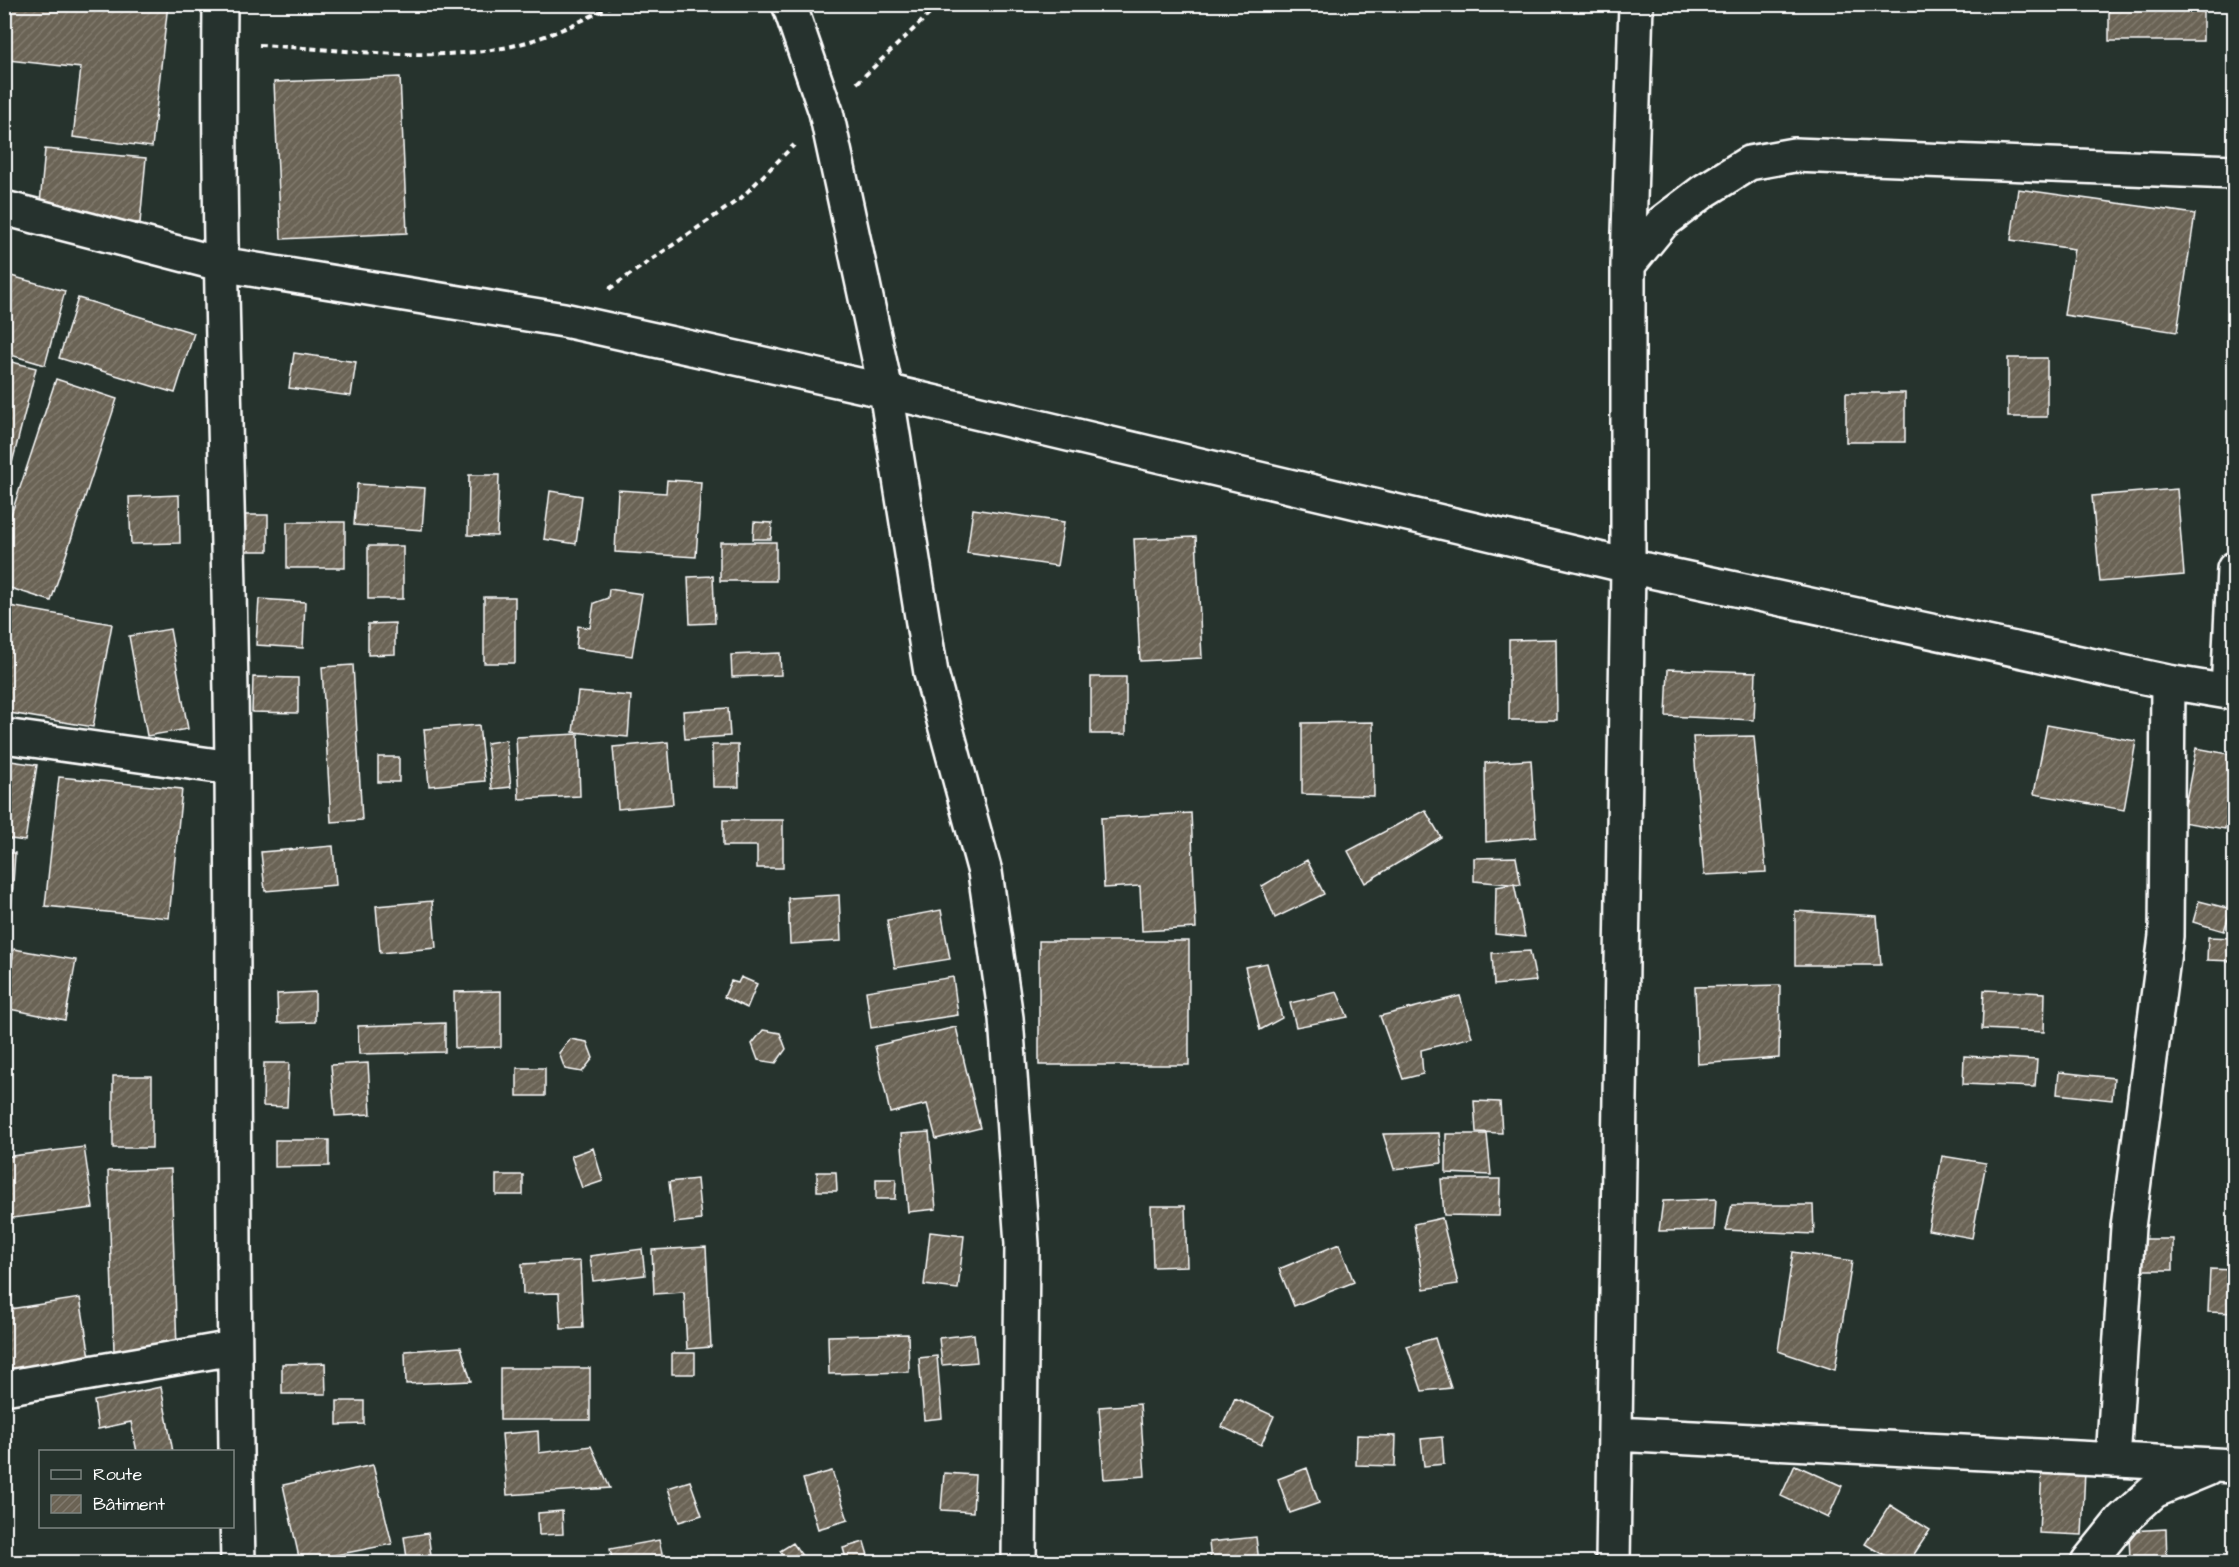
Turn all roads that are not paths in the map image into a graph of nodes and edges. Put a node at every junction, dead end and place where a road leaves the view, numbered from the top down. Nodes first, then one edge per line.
1 (220, 4) edge
2 (789, 4) edge
3 (1636, 4) edge
4 (2235, 172) edge
5 (4, 208) edge
6 (220, 264) junction
7 (1628, 265) junction
8 (886, 392) junction
9 (1628, 566) junction
10 (2235, 568) edge
11 (2168, 682) junction
12 (2231, 692) edge
13 (4, 736) edge
14 (232, 768) junction
15 (233, 1348) junction
16 (4, 1388) edge
17 (1615, 1434) junction
18 (2113, 1460) junction
19 (2224, 1466) edge
20 (238, 1563) edge
21 (1019, 1563) edge
22 (1613, 1563) edge
23 (2088, 1563) edge

1 - 6 street
2 - 8 street
3 - 7 street
4 - 7 street
5 - 6 street
6 - 8 street
6 - 14 street
7 - 9 street
8 - 9 street
8 - 21 street
9 - 11 street
9 - 17 street
10 - 12 street
11 - 12 street
11 - 18 street
13 - 14 street
14 - 15 street
15 - 16 street
15 - 20 street
17 - 18 street
17 - 22 street
18 - 19 street
19 - 23 street

